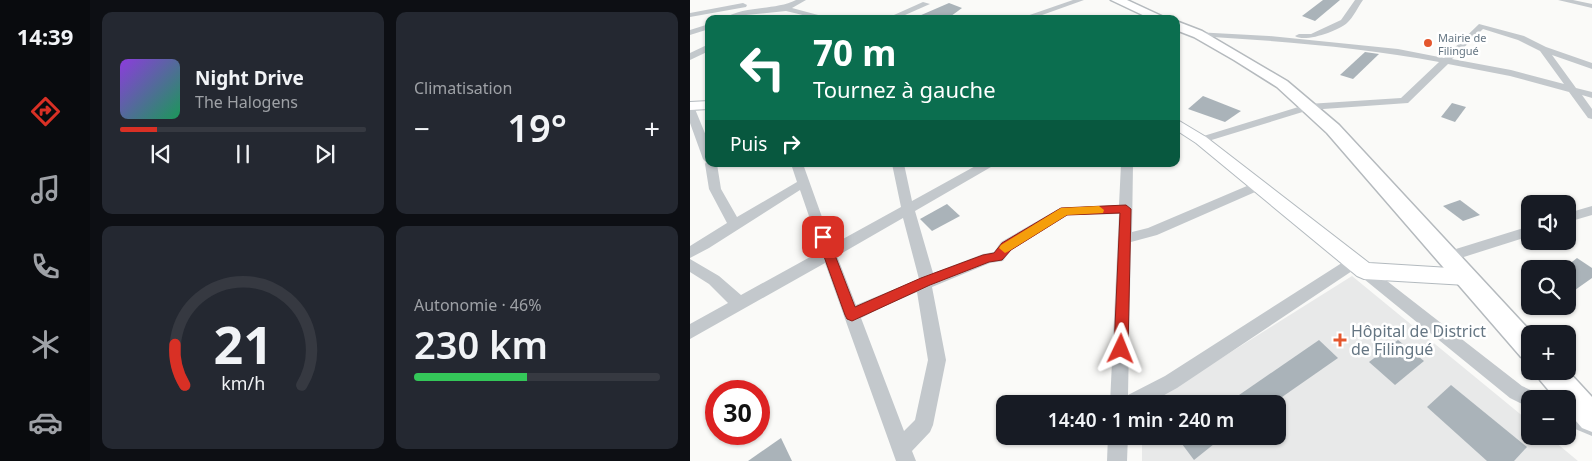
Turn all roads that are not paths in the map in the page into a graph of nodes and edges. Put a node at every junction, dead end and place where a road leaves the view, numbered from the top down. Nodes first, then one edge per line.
1 (802, 0) edge
2 (1080, 0) edge
3 (1118, 0) edge
4 (1359, 0) edge
5 (1562, 0) edge
6 (742, 2) edge
7 (926, 4) dead end
8 (1592, 6) edge
9 (784, 8) junction
10 (690, 15) edge
11 (746, 15) edge
12 (751, 15) edge
13 (771, 15) edge
14 (812, 15) edge
15 (899, 15) edge
16 (1034, 15) edge
17 (1153, 15) edge
18 (705, 27) edge
19 (1180, 27) edge
20 (690, 33) edge
21 (1198, 34) junction
22 (1269, 38) junction
23 (705, 49) edge
24 (1543, 49) junction
25 (690, 57) edge
26 (1446, 61) junction
27 (1592, 66) edge
28 (1573, 91) junction
29 (1592, 95) edge
30 (705, 105) edge
31 (690, 107) edge
32 (1308, 107) junction
33 (1592, 116) edge
34 (1180, 126) edge
35 (1201, 140) junction
36 (705, 148) edge
37 (711, 167) edge
38 (799, 167) edge
39 (899, 167) edge
40 (982, 167) edge
41 (1127, 167) edge
42 (804, 183) junction
43 (1258, 186) junction
44 (908, 208) junction
45 (1126, 209) junction
46 (1592, 210) edge
47 (1576, 215) edge
48 (736, 225) junction
49 (1521, 233) edge
50 (1125, 239) junction
51 (690, 253) edge
52 (829, 255) junction
53 (1448, 257) junction
54 (690, 265) edge
55 (1358, 267) junction
56 (1466, 277) junction
57 (925, 282) junction
58 (739, 303) junction
59 (852, 315) junction
60 (690, 332) edge
61 (1521, 338) edge
62 (1558, 380) edge
63 (1521, 394) edge
64 (1119, 395) edge
65 (1146, 395) edge
66 (1592, 418) edge
67 (1576, 420) edge
68 (1592, 427) edge
69 (1118, 445) edge
70 (904, 454) edge
71 (1118, 461) edge

1 - 9 street
2 - 16 street
3 - 17 main road
4 - 22 street
5 - 8 street
6 - 10 street
6 - 11 street
7 - 15 street
9 - 12 street
9 - 13 street
9 - 14 street
18 - 20 street
19 - 21 main road
21 - 22 street
21 - 32 main road
22 - 26 street
23 - 25 street
24 - 26 street
24 - 27 street
24 - 28 street
26 - 28 street
26 - 32 street
28 - 29 street
28 - 33 street
30 - 31 street
31 - 36 street
32 - 35 street
32 - 53 main road
34 - 35 street
35 - 43 street
37 - 48 street
38 - 42 street
39 - 44 street
40 - 44 street
41 - 45 street
42 - 48 street
42 - 52 street
43 - 50 street
43 - 55 street
44 - 52 street
44 - 57 street
45 - 50 street
45 - 57 street
46 - 47 street
48 - 51 street
49 - 53 street
50 - 64 street
52 - 58 street
52 - 59 street
53 - 56 main road
54 - 58 street
55 - 56 street
55 - 63 street
55 - 65 street
56 - 61 main road
57 - 59 street
57 - 70 street
58 - 60 street
59 - 70 street
62 - 66 main road
67 - 68 street
69 - 71 street

